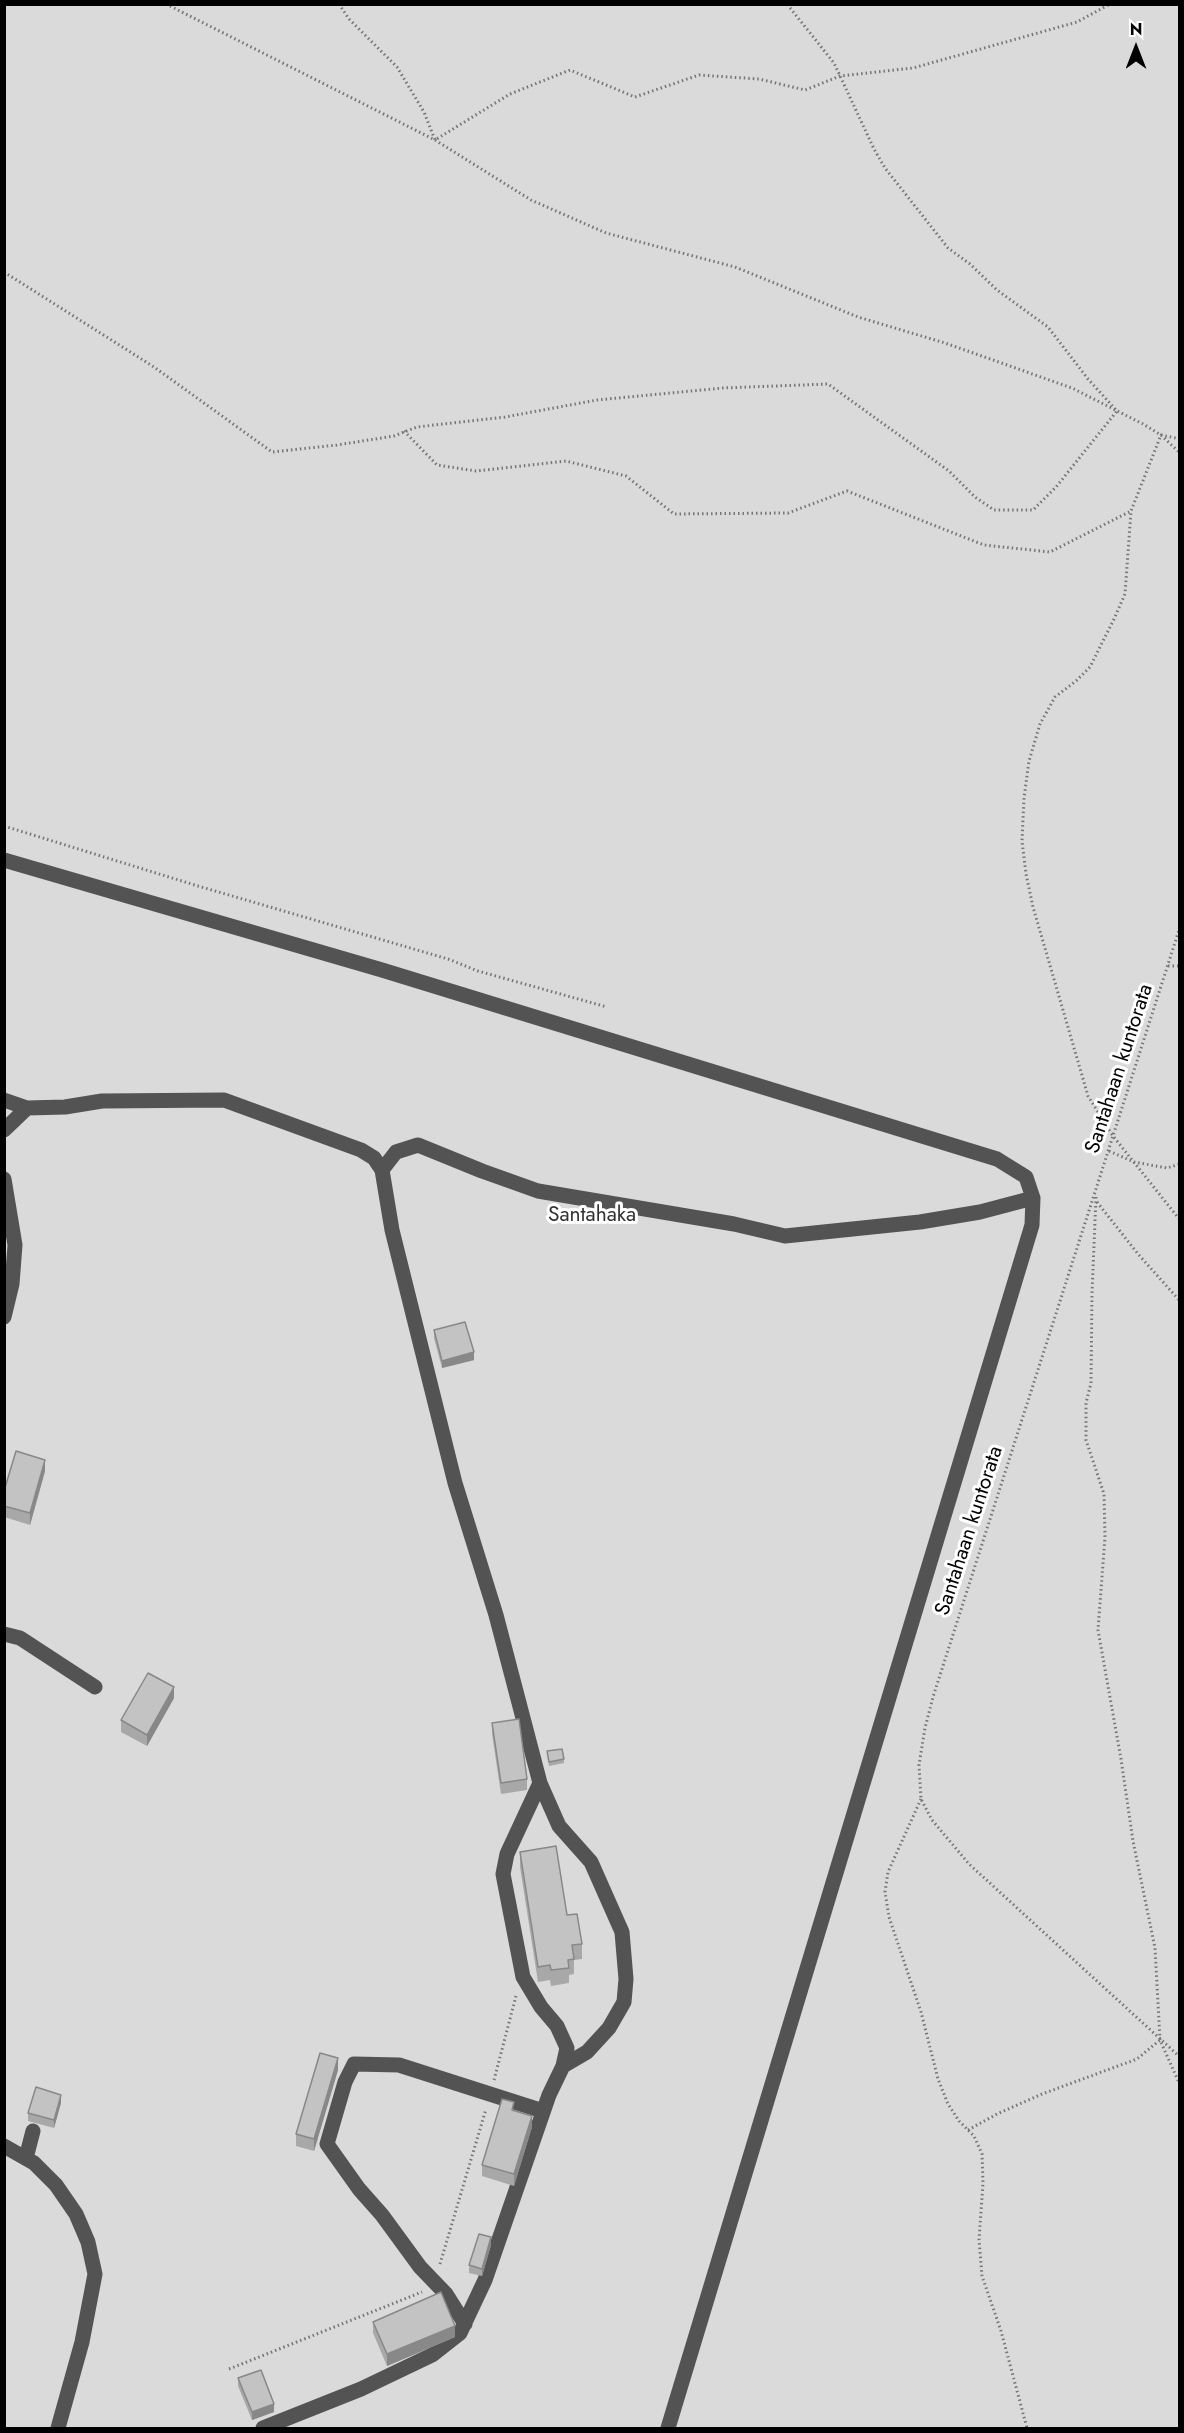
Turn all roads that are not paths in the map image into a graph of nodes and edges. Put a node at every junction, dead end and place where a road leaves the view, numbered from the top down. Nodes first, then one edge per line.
1 (4, 860) edge
2 (4, 1100) edge
3 (27, 1108) junction
4 (4, 1130) edge
5 (382, 1170) junction
6 (4, 1179) edge
7 (1033, 1198) junction
8 (4, 1317) edge
9 (4, 1634) edge
10 (95, 1687) dead end
11 (540, 1783) junction
12 (563, 2066) junction
13 (543, 2111) junction
14 (33, 2131) dead end
15 (4, 2146) edge
16 (26, 2158) junction
17 (465, 2324) junction
18 (58, 2428) edge
19 (263, 2428) edge
20 (668, 2428) edge

1 - 7 lane
2 - 3 lane
3 - 4 lane
3 - 5 lane
5 - 7 lane
5 - 11 lane
6 - 8 lane
7 - 20 lane
9 - 10 lane
11 - 12 lane
11 - 12 lane
12 - 13 lane
13 - 17 lane
13 - 17 lane
14 - 16 lane
15 - 16 lane
16 - 18 lane
17 - 19 lane

